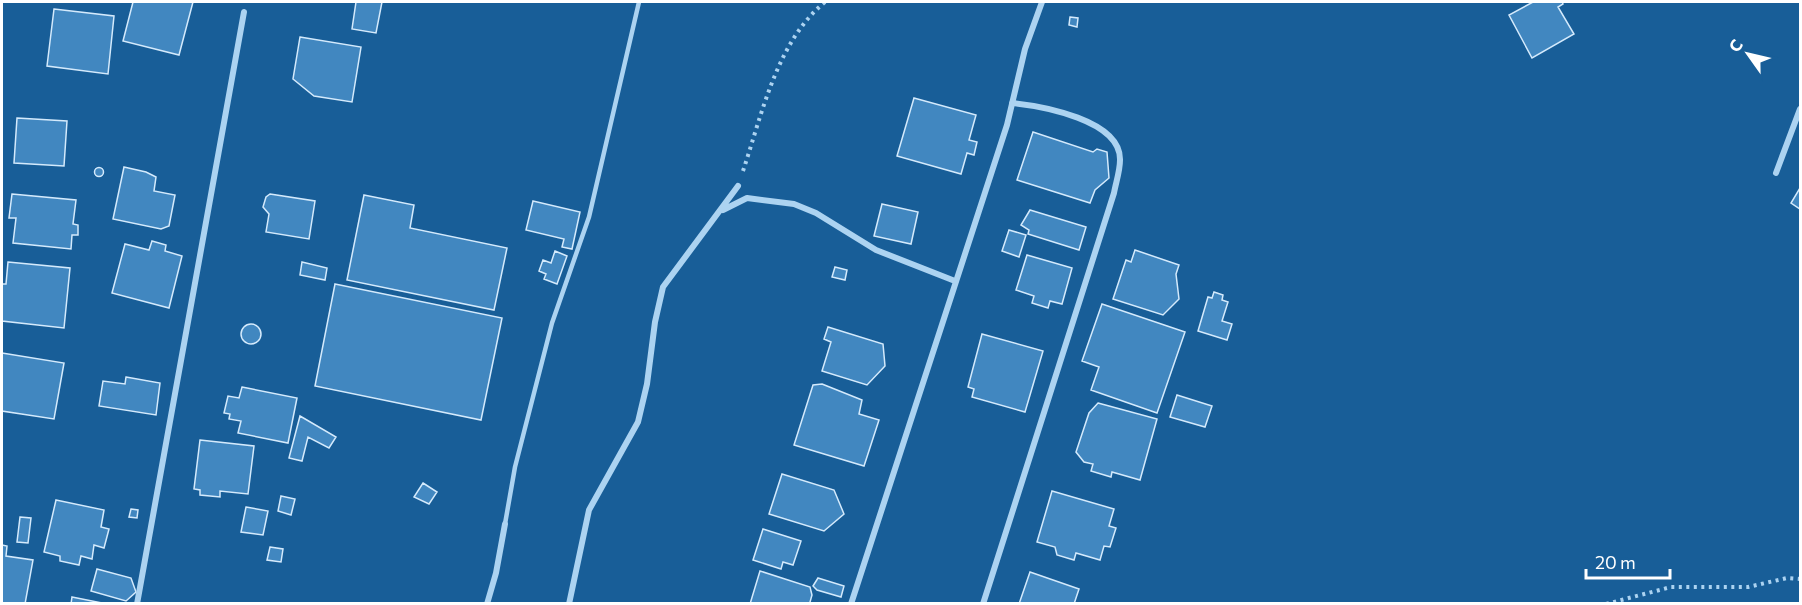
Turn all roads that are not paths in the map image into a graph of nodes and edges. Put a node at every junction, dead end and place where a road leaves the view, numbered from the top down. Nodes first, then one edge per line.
1 (639, 2) edge
2 (1042, 2) edge
3 (244, 12) dead end
4 (1012, 103) junction
5 (1800, 109) edge
6 (1776, 172) dead end
7 (738, 186) road end
8 (720, 212) junction
9 (955, 281) junction
10 (505, 524) joint
11 (138, 603) edge
12 (487, 603) edge
13 (569, 603) edge
14 (851, 603) edge
15 (983, 603) edge

1 - 10 lane
2 - 4 street
3 - 11 street
4 - 9 street
4 - 15 street
5 - 6 street
7 - 8 street
8 - 9 street
8 - 13 street
9 - 14 street
10 - 12 street

